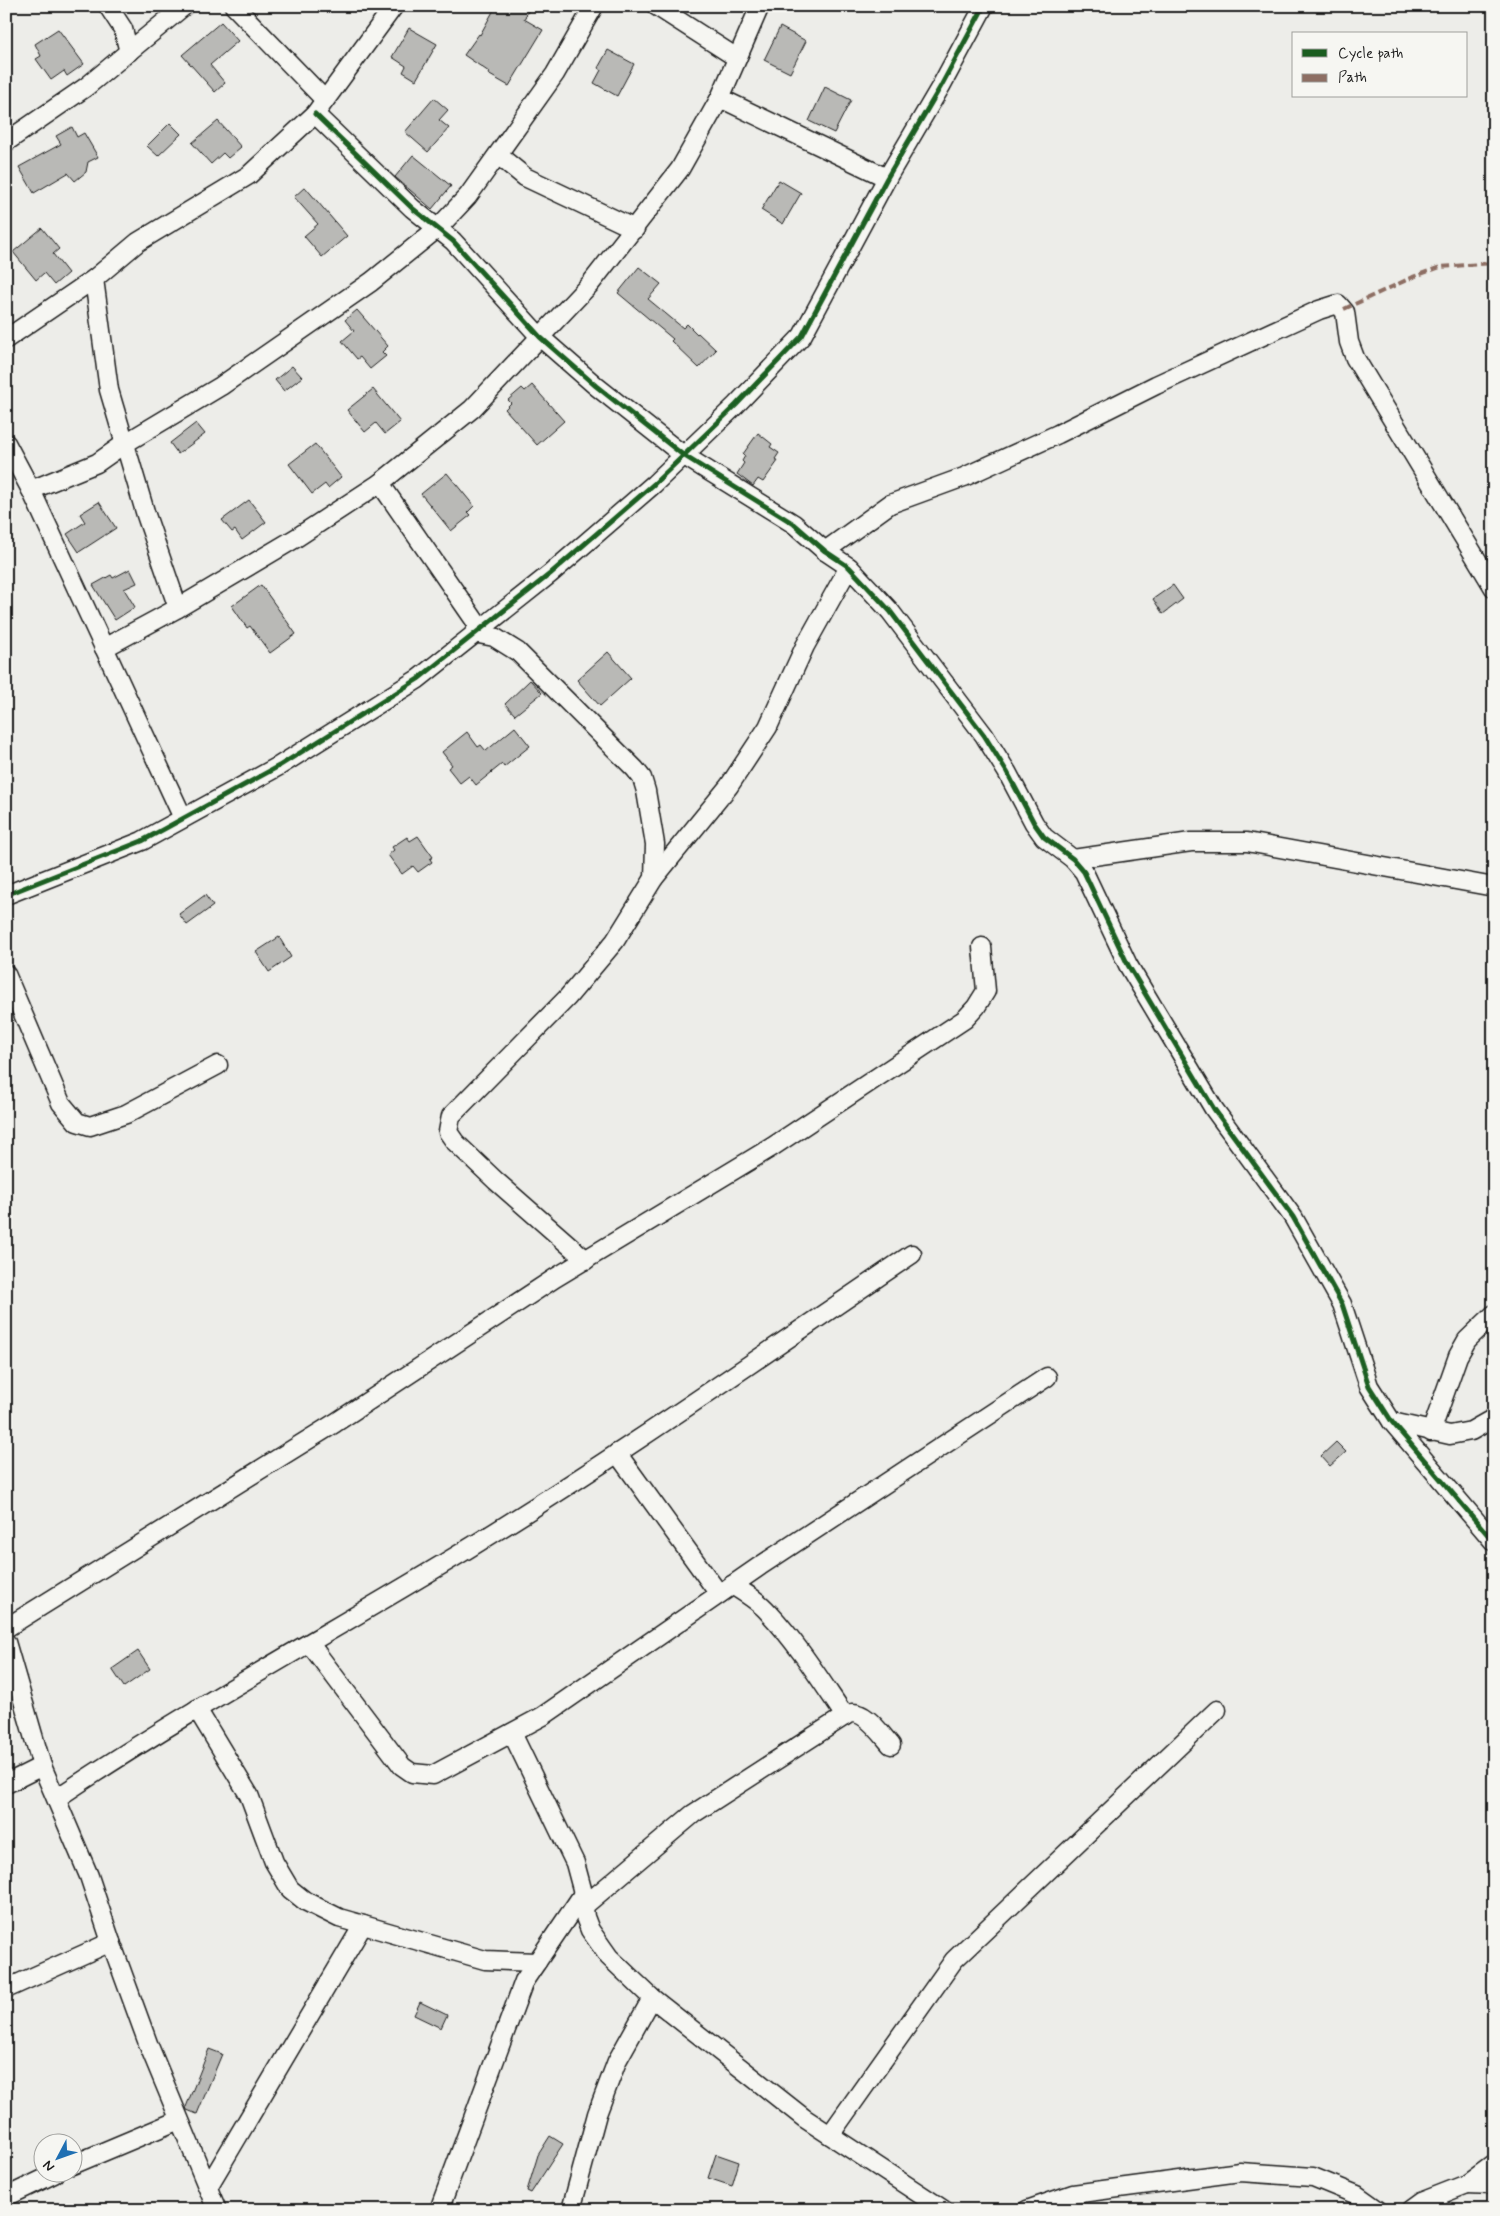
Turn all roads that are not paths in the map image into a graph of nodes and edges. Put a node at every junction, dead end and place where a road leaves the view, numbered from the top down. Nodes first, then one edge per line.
1 (108, 6) edge
2 (184, 6) edge
3 (234, 6) edge
4 (394, 6) edge
5 (594, 6) edge
6 (656, 6) edge
7 (760, 6) edge
8 (984, 6) edge
9 (129, 52) junction
10 (737, 58) junction
11 (720, 98) junction
12 (320, 107) junction
13 (6, 142) edge
14 (498, 155) junction
15 (887, 178) junction
16 (438, 228) junction
17 (635, 229) junction
18 (94, 279) junction
19 (540, 337) junction
20 (6, 340) edge
21 (6, 443) edge
22 (124, 444) junction
23 (683, 455) junction
24 (380, 483) junction
25 (31, 490) junction
26 (826, 551) junction
27 (849, 567) junction
28 (1494, 588) edge
29 (178, 608) junction
30 (477, 631) junction
31 (104, 648) junction
32 (183, 818) junction
33 (1073, 859) junction
34 (654, 878) junction
35 (1494, 887) edge
36 (6, 895) edge
37 (982, 947) dead end
38 (6, 974) edge
39 (218, 1065) dead end
40 (912, 1254) dead end
41 (586, 1260) junction
42 (1494, 1314) edge
43 (1046, 1377) dead end
44 (1494, 1418) edge
45 (1392, 1422) junction
46 (1431, 1432) junction
47 (617, 1453) junction
48 (1494, 1542) edge
49 (726, 1590) junction
50 (6, 1628) edge
51 (6, 1643) edge
52 (310, 1644) junction
53 (197, 1709) junction
54 (1217, 1710) dead end
55 (845, 1716) junction
56 (512, 1733) junction
57 (891, 1745) dead end
58 (42, 1766) junction
59 (6, 1784) edge
60 (57, 1798) junction
61 (583, 1900) junction
62 (363, 1925) junction
63 (111, 1942) junction
64 (536, 1962) junction
65 (6, 1989) edge
66 (652, 1998) junction
67 (179, 2120) junction
68 (830, 2135) junction
69 (82, 2161) edge
70 (1494, 2164) edge
71 (33, 2184) edge
72 (1467, 2184) junction
73 (1494, 2185) edge
74 (208, 2187) junction
75 (6, 2197) edge
76 (217, 2210) edge
77 (439, 2210) edge
78 (571, 2210) edge
79 (944, 2210) edge
80 (1027, 2210) edge
81 (1378, 2210) edge
82 (1410, 2210) edge

1 - 9 street
2 - 9 street
3 - 12 street
4 - 12 street
5 - 14 street
6 - 10 street
7 - 10 street
8 - 15 street
9 - 13 street
10 - 11 street
11 - 15 street
11 - 17 street
12 - 16 street
12 - 18 street
14 - 16 street
14 - 17 street
15 - 23 street
16 - 19 street
16 - 22 street
17 - 19 street
18 - 20 street
18 - 22 street
19 - 23 street
19 - 24 street
21 - 25 street
22 - 25 street
22 - 29 street
23 - 26 street
23 - 30 street
24 - 29 street
24 - 30 street
25 - 31 street
26 - 27 street
26 - 28 street
27 - 33 street
27 - 34 street
29 - 31 street
30 - 32 street
30 - 34 street
31 - 32 street
32 - 36 street
33 - 35 street
33 - 45 street
34 - 41 street
37 - 41 street
38 - 39 street
40 - 47 street
41 - 50 street
42 - 46 street
43 - 49 street
44 - 46 street
45 - 46 street
45 - 48 street
47 - 49 street
47 - 52 street
49 - 55 street
49 - 56 street
51 - 58 street
52 - 53 street
52 - 56 street
53 - 60 street
53 - 62 street
54 - 68 street
55 - 57 street
55 - 61 street
56 - 61 street
58 - 59 street
58 - 60 street
60 - 63 street
61 - 64 street
61 - 66 street
62 - 64 street
62 - 74 street
63 - 65 street
63 - 67 street
64 - 77 street
66 - 68 street
66 - 78 street
67 - 69 street
67 - 74 street
68 - 79 street
70 - 72 street
71 - 75 street
72 - 73 street
72 - 82 street
74 - 76 street
80 - 81 street

